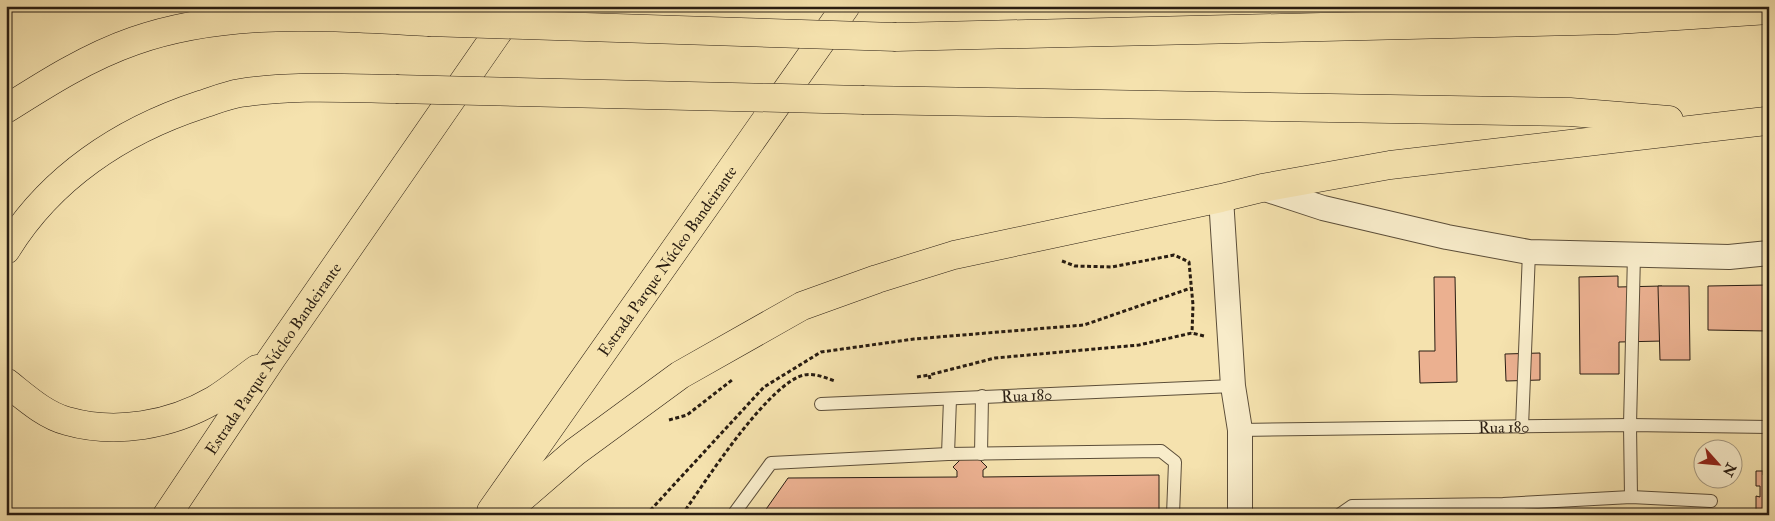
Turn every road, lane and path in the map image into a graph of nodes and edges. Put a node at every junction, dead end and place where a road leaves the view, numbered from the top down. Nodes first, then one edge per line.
1 (516, 6) edge
2 (846, 6) edge
3 (1769, 10) edge
4 (6, 109) edge
5 (1767, 122) edge
6 (1262, 188) junction
7 (1221, 198) junction
8 (6, 250) edge
9 (1529, 252) junction
10 (1769, 253) edge
11 (1634, 254) junction
12 (1057, 260) dead end
13 (1191, 288) junction
14 (1192, 333) junction
15 (1231, 343) junction
16 (272, 358) junction
17 (929, 375) junction
18 (735, 377) dead end
19 (914, 378) dead end
20 (6, 382) edge
21 (837, 382) dead end
22 (1234, 386) junction
23 (982, 396) junction
24 (935, 399) junction
25 (950, 399) junction
26 (821, 404) dead end
27 (668, 421) dead end
28 (1630, 425) junction
29 (1522, 427) junction
30 (1769, 427) edge
31 (1240, 430) junction
32 (948, 454) junction
33 (980, 454) junction
34 (1631, 496) junction
35 (1711, 501) dead end
36 (1425, 510) edge
37 (1503, 510) edge
38 (167, 515) edge
39 (488, 515) edge
40 (502, 515) edge
41 (646, 515) edge
42 (682, 515) edge
43 (733, 515) edge
44 (1173, 515) edge
45 (1240, 515) edge
46 (1339, 515) edge

1 - 16 highway, Estrada Parque Núcleo Bandeirante
2 - 39 highway, Estrada Parque Núcleo Bandeirante
3 - 4 highway, bridge
5 - 6 highway
5 - 8 highway, bridge
6 - 7 highway
6 - 9 street
7 - 15 street
7 - 40 highway
9 - 11 street
9 - 29 lane
10 - 11 street
11 - 28 lane
12 - 13 path
13 - 14 path
13 - 41 path
14 - 15 path
14 - 17 path
15 - 22 street
16 - 20 highway
16 - 38 highway, Estrada Parque Núcleo Bandeirante
17 - 19 path
17 - 24 path
18 - 27 path
21 - 42 path
22 - 23 lane, Rua 180
22 - 31 street
23 - 25 lane, Rua 180
23 - 33 lane
24 - 25 lane, Rua 180
24 - 26 lane, Rua 180
25 - 32 lane
28 - 29 lane, Rua 180
28 - 30 lane, Rua 180
28 - 34 lane
29 - 31 lane, Rua 180
31 - 45 street
32 - 33 lane
32 - 43 lane
33 - 44 lane
34 - 35 lane
34 - 37 lane
36 - 37 lane
36 - 46 lane

